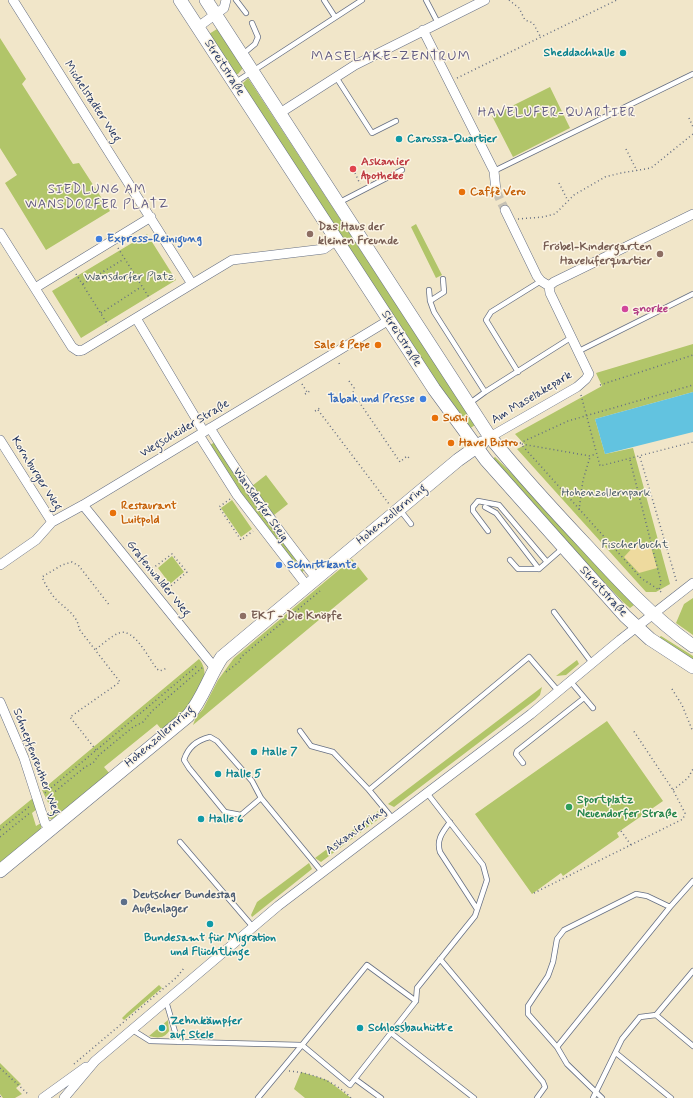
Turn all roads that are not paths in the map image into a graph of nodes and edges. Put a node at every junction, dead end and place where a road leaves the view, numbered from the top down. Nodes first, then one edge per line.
1 (13, 0) edge
2 (180, 0) edge
3 (206, 0) edge
4 (226, 0) edge
5 (236, 0) edge
6 (324, 0) edge
7 (362, 0) edge
8 (426, 0) edge
9 (485, 0) edge
10 (246, 13) dead end
11 (215, 15) junction
12 (335, 17) junction
13 (252, 23) dead end
14 (438, 23) junction
15 (198, 27) junction
16 (422, 30) junction
17 (241, 55) junction
18 (252, 71) junction
19 (693, 74) edge
20 (336, 78) junction
21 (234, 83) junction
22 (280, 113) junction
23 (396, 121) dead end
24 (402, 170) dead end
25 (494, 171) junction
26 (496, 191) tunnel mouth
27 (338, 202) junction
28 (505, 210) tunnel mouth
29 (693, 214) edge
30 (151, 216) junction
31 (0, 233) edge
32 (337, 240) junction
33 (443, 279) dead end
34 (541, 281) junction
35 (192, 284) junction
36 (549, 286) junction
37 (35, 288) junction
38 (429, 290) dead end
39 (693, 294) edge
40 (430, 300) junction
41 (136, 318) junction
42 (389, 320) junction
43 (572, 337) junction
44 (578, 351) junction
45 (518, 372) junction
46 (485, 392) junction
47 (467, 404) junction
48 (204, 432) junction
49 (490, 437) junction
50 (0, 440) edge
51 (476, 448) junction
52 (83, 505) junction
53 (486, 506) dead end
54 (394, 507) junction
55 (52, 522) junction
56 (411, 524) dead end
57 (488, 530) dead end
58 (563, 548) junction
59 (510, 560) dead end
60 (547, 562) junction
61 (0, 565) edge
62 (539, 569) junction
63 (311, 582) junction
64 (693, 583) edge
65 (554, 612) dead end
66 (653, 615) junction
67 (636, 628) junction
68 (693, 646) edge
69 (592, 663) junction
70 (212, 665) junction
71 (693, 667) edge
72 (571, 682) junction
73 (559, 692) junction
74 (584, 698) junction
75 (0, 702) edge
76 (593, 708) dead end
77 (300, 731) dead end
78 (523, 763) dead end
79 (369, 790) junction
80 (427, 792) junction
81 (261, 798) junction
82 (393, 818) junction
83 (450, 822) junction
84 (50, 830) junction
85 (180, 842) dead end
86 (0, 871) edge
87 (322, 872) junction
88 (693, 881) edge
89 (670, 906) junction
90 (477, 909) junction
91 (253, 927) junction
92 (440, 959) junction
93 (693, 971) edge
94 (689, 976) junction
95 (693, 980) edge
96 (166, 1000) junction
97 (416, 1001) junction
98 (656, 1015) junction
99 (131, 1029) junction
100 (391, 1033) junction
101 (178, 1042) junction
102 (302, 1044) junction
103 (693, 1046) edge
104 (557, 1047) junction
105 (616, 1053) junction
106 (95, 1061) junction
107 (355, 1079) junction
108 (596, 1093) junction
109 (43, 1098) edge
110 (64, 1098) edge
111 (258, 1098) edge
112 (381, 1098) edge
113 (474, 1098) edge
114 (537, 1098) edge
115 (593, 1098) edge
116 (602, 1098) edge
117 (671, 1098) edge

1 - 30 street, Michelstadter Weg
2 - 15 main road, Streitstraße
3 - 11 main road, Streitstraße
4 - 11 street
5 - 10 lane
6 - 12 lane
7 - 12 lane
8 - 14 lane
9 - 14 street
11 - 15 street, Streitstraße
11 - 17 main road, Streitstraße
12 - 18 lane
13 - 17 lane
14 - 16 street
15 - 21 main road, Streitstraße
16 - 20 street
16 - 25 street
17 - 18 main road, Streitstraße
18 - 21 lane
18 - 22 main road, Streitstraße
19 - 25 lane
20 - 22 street
20 - 23 lane
21 - 32 main road, Streitstraße
22 - 27 main road, Streitstraße
24 - 27 lane
25 - 26 street
27 - 47 main road, Streitstraße
28 - 34 street
29 - 36 street
30 - 35 street
30 - 37 street
31 - 37 street
32 - 35 street
32 - 42 main road, Streitstraße
33 - 40 lane
34 - 36 street
34 - 45 lane
35 - 41 street
36 - 43 street, Am Maselakepark
37 - 41 street
38 - 40 lane
39 - 44 lane
40 - 46 lane
41 - 48 street, Wansdorfer Steig
42 - 48 street, Wegscheider Straße
42 - 51 main road, Streitstraße
43 - 44 street, Am Maselakepark
43 - 45 lane
44 - 49 street, Am Maselakepark
45 - 46 lane
46 - 47 lane
47 - 49 main road, Streitstraße
48 - 52 street, Wegscheider Straße
48 - 63 street, Wansdorfer Steig
48 - 63 street, Wansdorfer Steig
49 - 51 main road, Hohenzollernring
49 - 66 main road, Streitstraße
50 - 55 street, Kornburger Weg
51 - 54 main road, Hohenzollernring
51 - 58 main road, Streitstraße
52 - 55 street, Wegscheider Straße
52 - 70 street, Grafenwalder Weg
53 - 62 lane
54 - 56 lane
54 - 63 main road, Hohenzollernring
55 - 61 street, Wegscheider Straße
57 - 60 lane
58 - 60 lane
58 - 67 main road, Streitstraße
59 - 62 lane
60 - 62 lane
63 - 70 main road, Hohenzollernring
64 - 66 street, Askanierring
65 - 69 lane
66 - 67 street, Askanierring
66 - 68 main road, Streitstraße
67 - 69 street, Askanierring
67 - 71 main road, Streitstraße
69 - 72 street, Askanierring
70 - 84 main road, Hohenzollernring
72 - 73 street, Askanierring
72 - 74 lane
73 - 79 lane
73 - 80 street, Askanierring
74 - 76 lane
74 - 78 lane
75 - 84 street, Schnepfenreuther Weg
77 - 79 lane
79 - 82 lane
80 - 82 street, Askanierring
80 - 83 lane
81 - 81 lane
81 - 87 lane
82 - 87 street, Askanierring
83 - 90 lane
83 - 90 lane
84 - 86 main road, Hohenzollernring
85 - 91 lane
87 - 91 street, Askanierring
88 - 89 lane
89 - 104 lane
89 - 104 lane
90 - 92 lane
91 - 96 street, Askanierring
92 - 97 lane
92 - 114 lane
93 - 94 lane
94 - 95 lane
94 - 98 lane
96 - 99 street, Askanierring
96 - 101 lane
97 - 100 lane
97 - 102 lane
98 - 103 lane
98 - 105 lane
99 - 101 lane
99 - 106 street, Askanierring
100 - 107 lane
100 - 113 lane
101 - 102 lane
102 - 107 lane
102 - 111 lane
104 - 108 lane
105 - 108 lane
105 - 117 lane
106 - 109 street, Askanierring
106 - 110 street, Askanierring
107 - 112 lane
108 - 115 lane
108 - 116 lane

